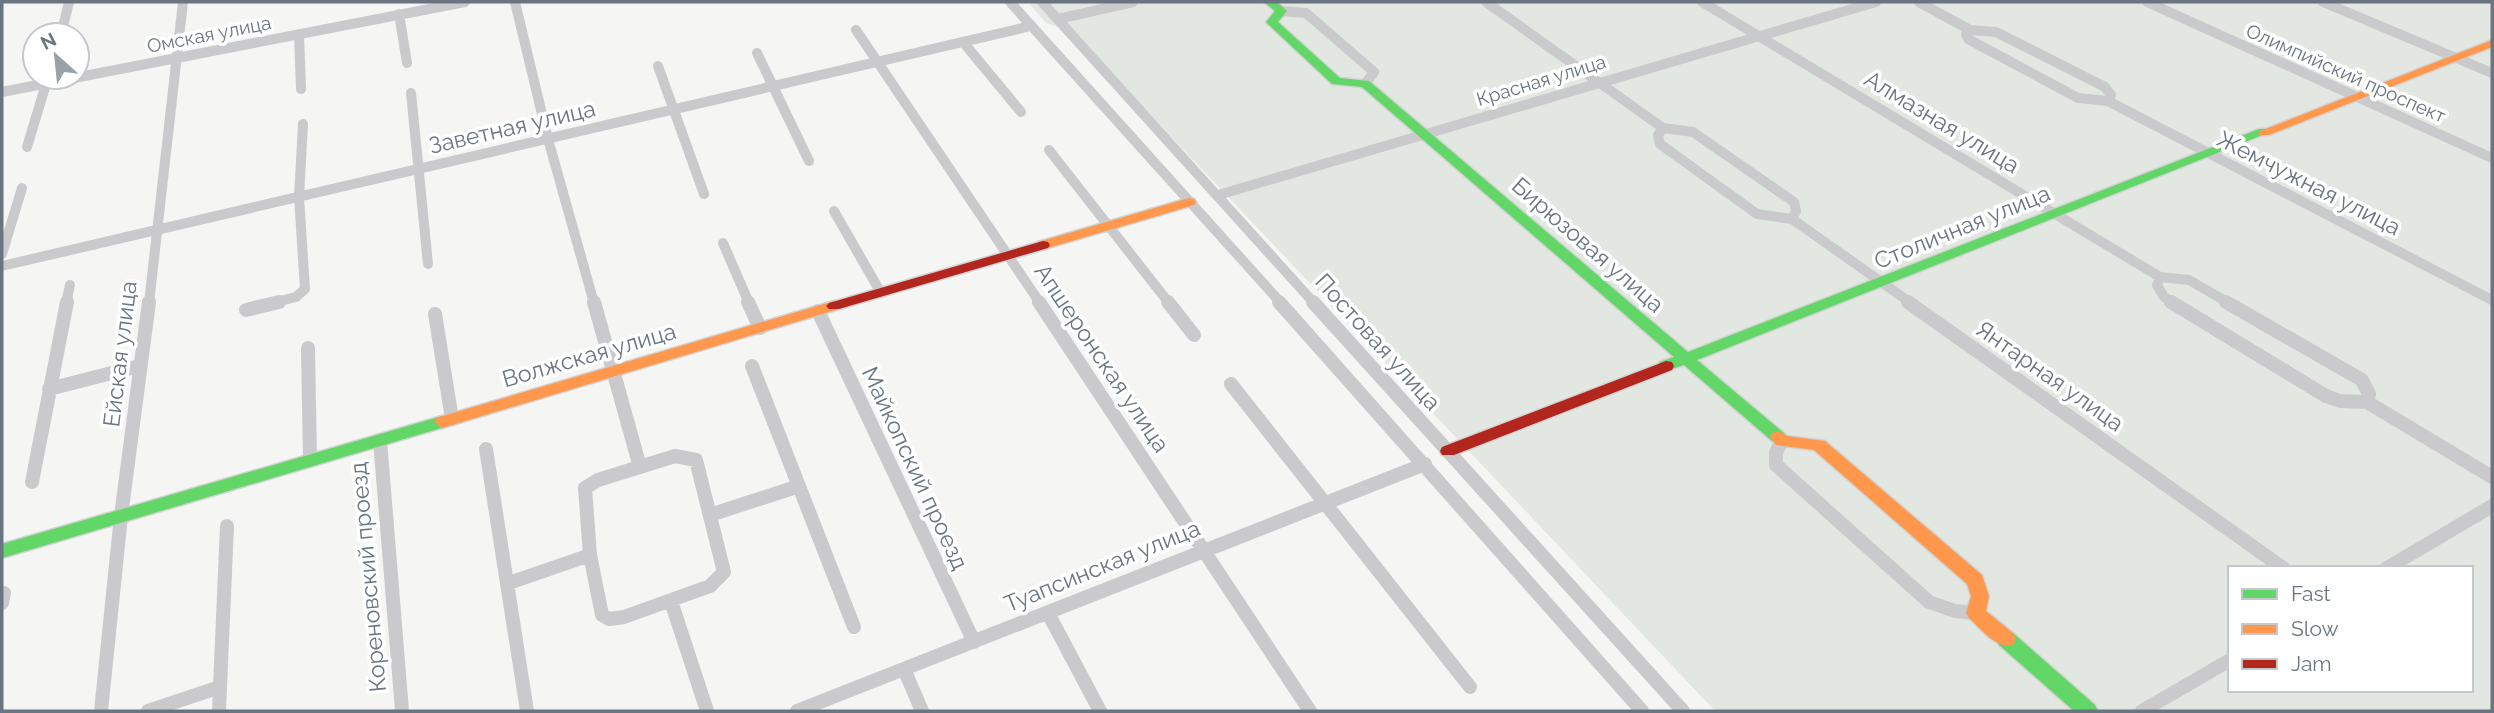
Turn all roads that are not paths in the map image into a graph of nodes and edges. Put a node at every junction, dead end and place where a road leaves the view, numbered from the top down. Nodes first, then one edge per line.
1 (69, 2) edge
2 (183, 2) edge
3 (465, 2) edge
4 (515, 2) edge
5 (1010, 2) edge
6 (1042, 2) edge
7 (1133, 2) edge
8 (1486, 2) edge
9 (1702, 2) edge
10 (1876, 2) edge
11 (1919, 2) edge
12 (2147, 2) edge
13 (2323, 2) edge
14 (1276, 6) edge
15 (399, 14) junction
16 (1058, 19) junction
17 (64, 21) edge
18 (1031, 26) junction
19 (856, 30) dead end
20 (1970, 30) junction
21 (299, 34) junction
22 (1759, 36) junction
23 (964, 42) junction
24 (2492, 43) edge
25 (757, 53) dead end
26 (178, 58) junction
27 (2455, 58) junction
28 (878, 62) junction
29 (407, 64) dead end
30 (658, 66) dead end
31 (2492, 73) edge
32 (91, 75) edge
33 (1599, 81) junction
34 (1365, 84) junction
35 (775, 86) junction
36 (21, 89) edge
37 (301, 89) dead end
38 (44, 91) edge
39 (2, 92) edge
40 (411, 93) dead end
41 (2354, 97) junction
42 (2108, 101) junction
43 (675, 109) junction
44 (1021, 112) dead end
45 (303, 124) dead end
46 (1663, 128) junction
47 (1424, 134) junction
48 (548, 139) junction
49 (27, 147) dead end
50 (1049, 150) dead end
51 (2210, 154) junction
52 (2492, 158) edge
53 (809, 162) dead end
54 (418, 169) junction
55 (22, 188) dead end
56 (704, 194) dead end
57 (1218, 194) junction
58 (299, 197) junction
59 (1189, 202) junction
60 (834, 211) dead end
61 (2055, 215) junction
62 (1793, 219) junction
63 (1108, 226) junction
64 (158, 230) junction
65 (723, 243) dead end
66 (2, 254) edge
67 (1009, 255) junction
68 (428, 264) dead end
69 (2, 267) edge
70 (2160, 277) junction
71 (1884, 283) junction
72 (70, 285) dead end
73 (880, 293) junction
74 (2492, 300) edge
75 (246, 310) dead end
76 (818, 311) junction
77 (435, 314) dead end
78 (760, 328) junction
79 (1194, 335) dead end
80 (308, 348) dead end
81 (1686, 360) junction
82 (139, 366) junction
83 (752, 366) dead end
84 (614, 371) junction
85 (1231, 384) dead end
86 (49, 389) junction
87 (2367, 402) junction
88 (452, 419) junction
89 (380, 440) junction
90 (1782, 441) junction
91 (486, 449) dead end
92 (1448, 451) junction
93 (310, 460) junction
94 (1425, 464) junction
95 (640, 467) junction
96 (2492, 477) edge
97 (32, 482) dead end
98 (799, 486) junction
99 (1324, 503) junction
100 (2492, 506) edge
101 (710, 515) junction
102 (121, 516) junction
103 (227, 526) dead end
104 (1205, 550) junction
105 (2, 551) edge
106 (590, 555) junction
107 (2280, 566) edge
108 (2390, 566) edge
109 (509, 583) junction
110 (671, 601) junction
111 (1048, 612) junction
112 (1976, 613) junction
113 (854, 627) dead end
114 (974, 642) junction
115 (2228, 661) edge
116 (904, 669) junction
117 (219, 687) junction
118 (1470, 687) dead end
119 (101, 711) edge
120 (148, 711) edge
121 (219, 711) edge
122 (402, 711) edge
123 (527, 711) edge
124 (707, 711) edge
125 (797, 711) edge
126 (922, 711) edge
127 (1100, 711) edge
128 (1310, 711) edge
129 (1642, 711) edge
130 (1683, 711) edge
131 (2088, 711) edge
132 (2143, 711) edge

1 - 17 street
2 - 26 street, Ейская улица
3 - 15 street, Омская улица
4 - 48 street
5 - 18 street, Постовая улица
6 - 16 street, Постовая улица
7 - 16 street
8 - 33 street, Янтарная улица
9 - 22 street, Алмазная улица
10 - 22 street, Красная улица
11 - 20 street, Жемчужная улица
12 - 41 street, Олимпийский проспект
13 - 27 street
14 - 34 street, Бирюзовая улица
14 - 34 street, Бирюзовая улица
15 - 21 street, Омская улица
15 - 29 street
16 - 57 street, Постовая улица
18 - 23 street, Заветная улица
18 - 59 street, Постовая улица
19 - 28 street, Апшеронская улица
20 - 42 street, Жемчужная улица
20 - 42 street, Жемчужная улица
21 - 26 street, Омская улица
21 - 37 street
22 - 33 street, Красная улица
22 - 61 street, Алмазная улица
23 - 28 street, Заветная улица
23 - 44 street
24 - 27 street, Столичная улица
25 - 35 street
26 - 32 street, Омская улица
26 - 64 street, Ейская улица
27 - 31 street
27 - 41 street, Столичная улица
28 - 35 street, Заветная улица
28 - 67 street, Апшеронская улица
30 - 43 street
33 - 46 street, Янтарная улица
33 - 47 street, Красная улица
34 - 47 street, Бирюзовая улица
35 - 43 street, Заветная улица
35 - 53 street
36 - 39 street, Омская улица
38 - 49 street
40 - 54 street
41 - 51 street, Столичная улица
41 - 52 street, Олимпийский проспект
42 - 51 street, Жемчужная улица
43 - 48 street, Заветная улица
43 - 56 street
45 - 58 street
46 - 62 street, Янтарная улица
46 - 62 street, Янтарная улица
47 - 57 street, Красная улица
47 - 81 street, Бирюзовая улица
48 - 54 street, Заветная улица
48 - 84 street
50 - 63 street
51 - 61 street, Столичная улица
51 - 74 street, Жемчужная улица
54 - 58 street, Заветная улица
54 - 68 street
55 - 66 street
57 - 92 street, Постовая улица
58 - 64 street, Заветная улица
58 - 75 street
59 - 63 street, Волжская улица
59 - 94 street, Постовая улица
60 - 73 street
61 - 70 street, Алмазная улица
61 - 71 street, Столичная улица
62 - 71 street, Янтарная улица
63 - 67 street, Волжская улица
63 - 79 street
64 - 69 street, Заветная улица
64 - 82 street, Ейская улица
65 - 78 street
67 - 73 street, Волжская улица
67 - 104 street, Апшеронская улица
70 - 87 street, Алмазная улица
70 - 87 street
71 - 81 street, Столичная улица
71 - 107 street, Янтарная улица
72 - 86 street
73 - 76 street, Волжская улица
76 - 78 street, Волжская улица
76 - 114 street, Майкопский проезд
77 - 88 street
78 - 84 street, Волжская улица
80 - 93 street
81 - 90 street, Бирюзовая улица
81 - 92 street, Столичная улица
82 - 86 street
82 - 102 street, Ейская улица
83 - 98 street
84 - 88 street, Волжская улица
84 - 95 street
85 - 99 street
86 - 97 street
87 - 96 street
88 - 89 street, Волжская улица
89 - 93 street, Волжская улица
89 - 122 street, Кореновский проезд
90 - 112 street
90 - 112 street
91 - 109 street
92 - 130 street, Постовая улица
93 - 102 street, Волжская улица
94 - 99 street, Туапсинская улица
94 - 129 street, Постовая улица
95 - 101 street
95 - 106 street
98 - 101 street
98 - 113 street
99 - 104 street, Туапсинская улица
99 - 118 street
100 - 108 street
101 - 110 street
102 - 105 street, Волжская улица
102 - 119 street, Ейская улица
103 - 117 street
104 - 111 street, Туапсинская улица
104 - 128 street, Апшеронская улица
106 - 109 street
106 - 110 street
109 - 123 street
110 - 124 street
111 - 114 street, Туапсинская улица
111 - 127 street
112 - 131 street
114 - 116 street, Туапсинская улица
115 - 132 street
116 - 125 street, Туапсинская улица
116 - 126 street
117 - 120 street
117 - 121 street

